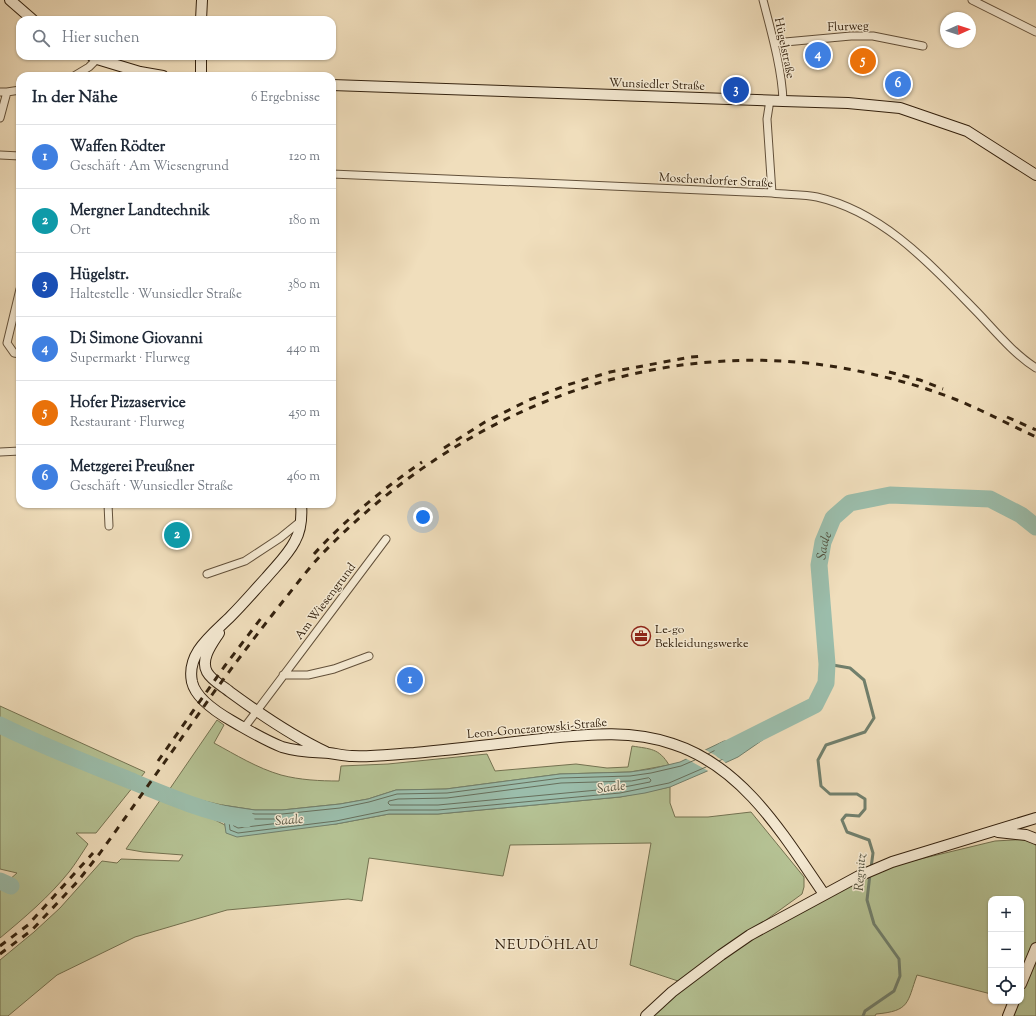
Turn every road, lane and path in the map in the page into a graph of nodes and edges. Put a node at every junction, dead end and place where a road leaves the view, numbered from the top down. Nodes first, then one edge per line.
1 (10, 0) edge
2 (202, 0) edge
3 (763, 0) edge
4 (972, 0) edge
5 (29, 16) edge
6 (201, 16) edge
7 (1036, 32) edge
8 (774, 43) junction
9 (923, 46) dead end
10 (93, 60) edge
11 (101, 60) edge
12 (201, 60) edge
13 (81, 72) edge
14 (140, 72) edge
15 (201, 72) edge
16 (336, 85) edge
17 (16, 90) edge
18 (4, 92) edge
19 (770, 100) junction
20 (783, 100) junction
21 (0, 118) edge
22 (0, 155) edge
23 (16, 156) edge
24 (336, 174) edge
25 (1036, 175) edge
26 (772, 193) junction
27 (16, 306) edge
28 (16, 353) edge
29 (1036, 368) edge
30 (16, 451) edge
31 (0, 452) edge
32 (108, 508) edge
33 (301, 508) edge
34 (301, 521) junction
35 (109, 526) dead end
36 (386, 539) dead end
37 (207, 574) dead end
38 (232, 614) junction
39 (369, 656) dead end
40 (283, 675) junction
41 (257, 710) junction
42 (244, 728) junction
43 (329, 753) junction
44 (1036, 818) edge
45 (990, 832) junction
46 (1036, 839) edge
47 (824, 894) junction
48 (1036, 948) edge
49 (1024, 977) edge
50 (1013, 1004) edge
51 (646, 1016) edge
52 (1008, 1016) edge

1 - 5 street
2 - 6 street
3 - 8 street, Hügelstraße
4 - 7 street
8 - 9 street, Flurweg
8 - 20 street, Hügelstraße
10 - 13 street
11 - 14 street
12 - 15 street
16 - 19 street, Wunsiedler Straße
17 - 18 street
18 - 21 street
19 - 20 street, Wunsiedler Straße
19 - 26 street
20 - 25 street, Wunsiedler Straße
22 - 23 street
24 - 26 street, Moschendorfer Straße
26 - 29 street, Moschendorfer Straße
27 - 28 street
30 - 31 street
32 - 35 street
33 - 34 street
34 - 37 street
34 - 38 street
36 - 40 street, Am Wiesengrund
38 - 41 street, Leon-Gonczarowski-Straße
38 - 42 street, Leon-Gonczarowski-Straße
39 - 40 street
40 - 41 street, Am Wiesengrund
41 - 42 street, Am Wiesengrund
41 - 43 street, Leon-Gonczarowski-Straße
42 - 43 street, Leon-Gonczarowski-Straße
43 - 47 street, Leon-Gonczarowski-Straße
44 - 45 street
45 - 46 street
45 - 47 street
47 - 51 street
48 - 49 street
50 - 52 street

